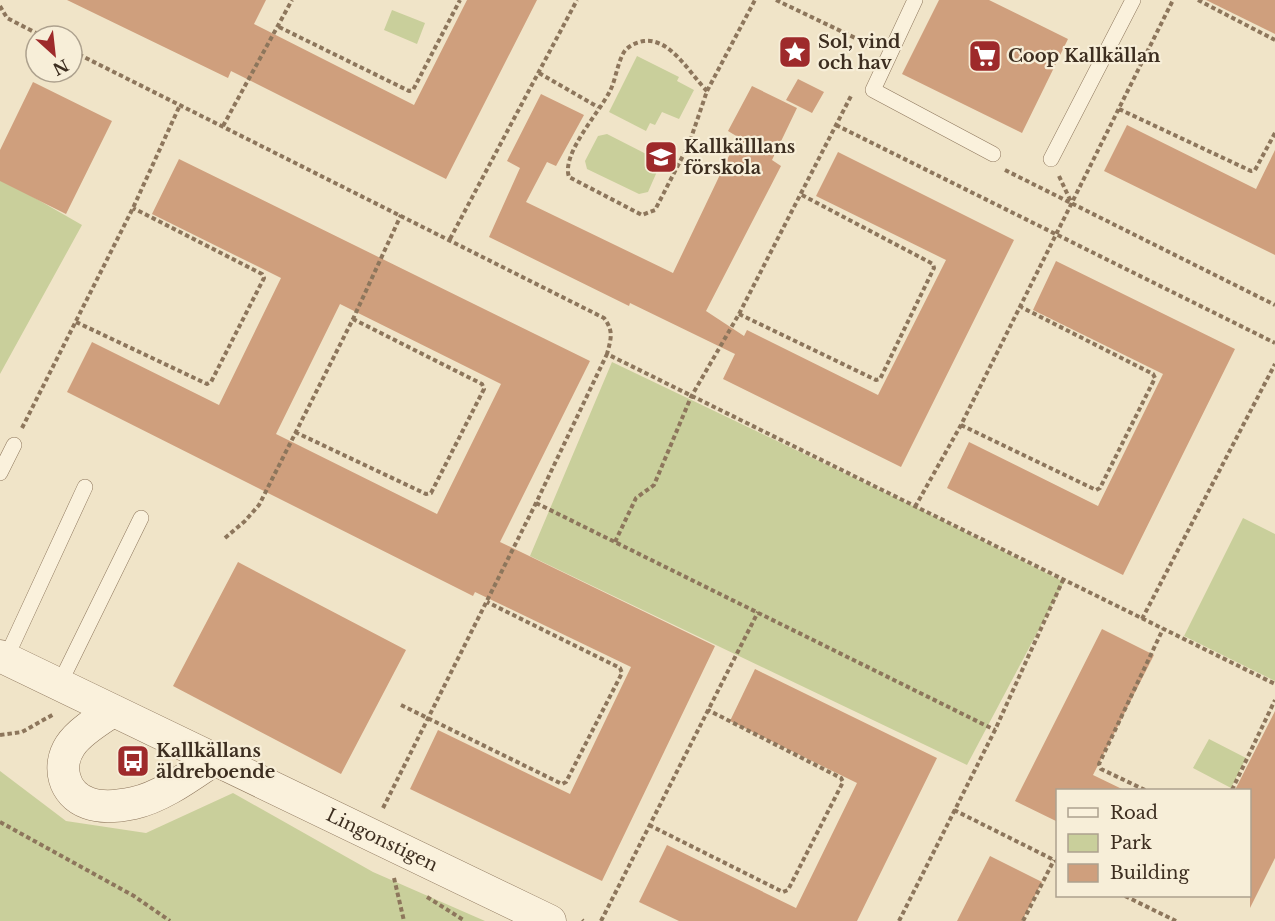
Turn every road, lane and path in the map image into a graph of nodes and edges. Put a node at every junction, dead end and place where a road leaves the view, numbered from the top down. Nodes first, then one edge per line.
1 (292, 0) edge
2 (460, 0) edge
3 (576, 0) edge
4 (755, 0) edge
5 (776, 0) edge
6 (915, 0) edge
7 (1133, 0) edge
8 (1173, 0) edge
9 (1198, 0) edge
10 (0, 6) edge
11 (24, 27) edge
12 (279, 27) junction
13 (1275, 40) edge
14 (889, 54) junction
15 (84, 57) edge
16 (539, 73) junction
17 (856, 87) dead end
18 (707, 91) junction
19 (180, 105) junction
20 (598, 107) junction
21 (1119, 108) junction
22 (836, 125) junction
23 (223, 126) junction
24 (1275, 132) edge
25 (993, 154) joint
26 (1051, 159) joint
27 (800, 194) junction
28 (1072, 205) junction
29 (133, 208) junction
30 (401, 214) junction
31 (1057, 235) junction
32 (450, 239) junction
33 (1275, 305) edge
34 (1021, 307) junction
35 (739, 314) junction
36 (353, 319) junction
37 (76, 322) junction
38 (1275, 343) edge
39 (607, 354) junction
40 (1275, 364) edge
41 (691, 397) junction
42 (961, 425) junction
43 (295, 432) junction
44 (14, 445) joint
45 (0, 473) edge
46 (85, 487) dead end
47 (536, 503) junction
48 (915, 507) junction
49 (141, 518) dead end
50 (225, 538) dead end
51 (615, 542) junction
52 (1063, 580) junction
53 (487, 602) junction
54 (758, 612) junction
55 (1142, 619) junction
56 (1163, 629) junction
57 (3, 657) edge
58 (1275, 684) edge
59 (67, 688) junction
60 (1275, 700) edge
61 (401, 705) dead end
62 (708, 710) junction
63 (113, 711) junction
64 (428, 717) junction
65 (995, 730) junction
66 (0, 735) edge
67 (215, 759) junction
68 (1143, 789) edge
69 (1232, 789) edge
70 (382, 809) dead end
71 (954, 810) junction
72 (0, 822) edge
73 (649, 825) junction
74 (1056, 861) edge
75 (1127, 897) edge
76 (1169, 919) edge
77 (170, 921) edge
78 (550, 921) edge
79 (601, 921) edge
80 (898, 921) edge
81 (1023, 921) edge
82 (1176, 921) edge

1 - 12 path
2 - 12 path
3 - 16 path
4 - 18 path
5 - 14 path
6 - 14 lane
7 - 26 lane
8 - 21 path
9 - 13 path
10 - 11 path
12 - 23 path
14 - 25 lane
15 - 19 path
16 - 20 path
16 - 32 path
17 - 22 path
18 - 20 path
18 - 20 path
19 - 23 path
19 - 29 path
21 - 24 path
21 - 28 path
22 - 27 path
22 - 31 path
23 - 30 path
25 - 28 path
26 - 28 path
27 - 35 path
27 - 35 path
28 - 31 path
28 - 33 path
29 - 37 path
29 - 37 path
30 - 32 path
30 - 36 path
31 - 34 path
31 - 38 path
32 - 39 path
34 - 42 path
34 - 42 path
35 - 41 path
36 - 43 path
36 - 43 path
37 - 44 path
39 - 41 path
39 - 47 path
40 - 55 path
41 - 48 path
41 - 51 path
42 - 48 path
43 - 50 path
44 - 45 lane
46 - 57 lane
47 - 51 path
47 - 53 path
48 - 52 path
49 - 59 lane
51 - 54 path
52 - 55 path
52 - 65 path
53 - 64 path
53 - 64 path
54 - 62 path
54 - 65 path
55 - 56 path
56 - 58 path
56 - 68 path
57 - 59 street, Lingonstigen
59 - 63 street, Lingonstigen
59 - 66 path
60 - 69 path
61 - 64 path
62 - 73 path
62 - 73 path
63 - 67 street, Lingonstigen
63 - 67 street
64 - 70 path
65 - 71 path
67 - 78 street, Lingonstigen
71 - 74 path
71 - 80 path
72 - 77 path
73 - 79 path
74 - 81 path
75 - 76 path
76 - 82 path

